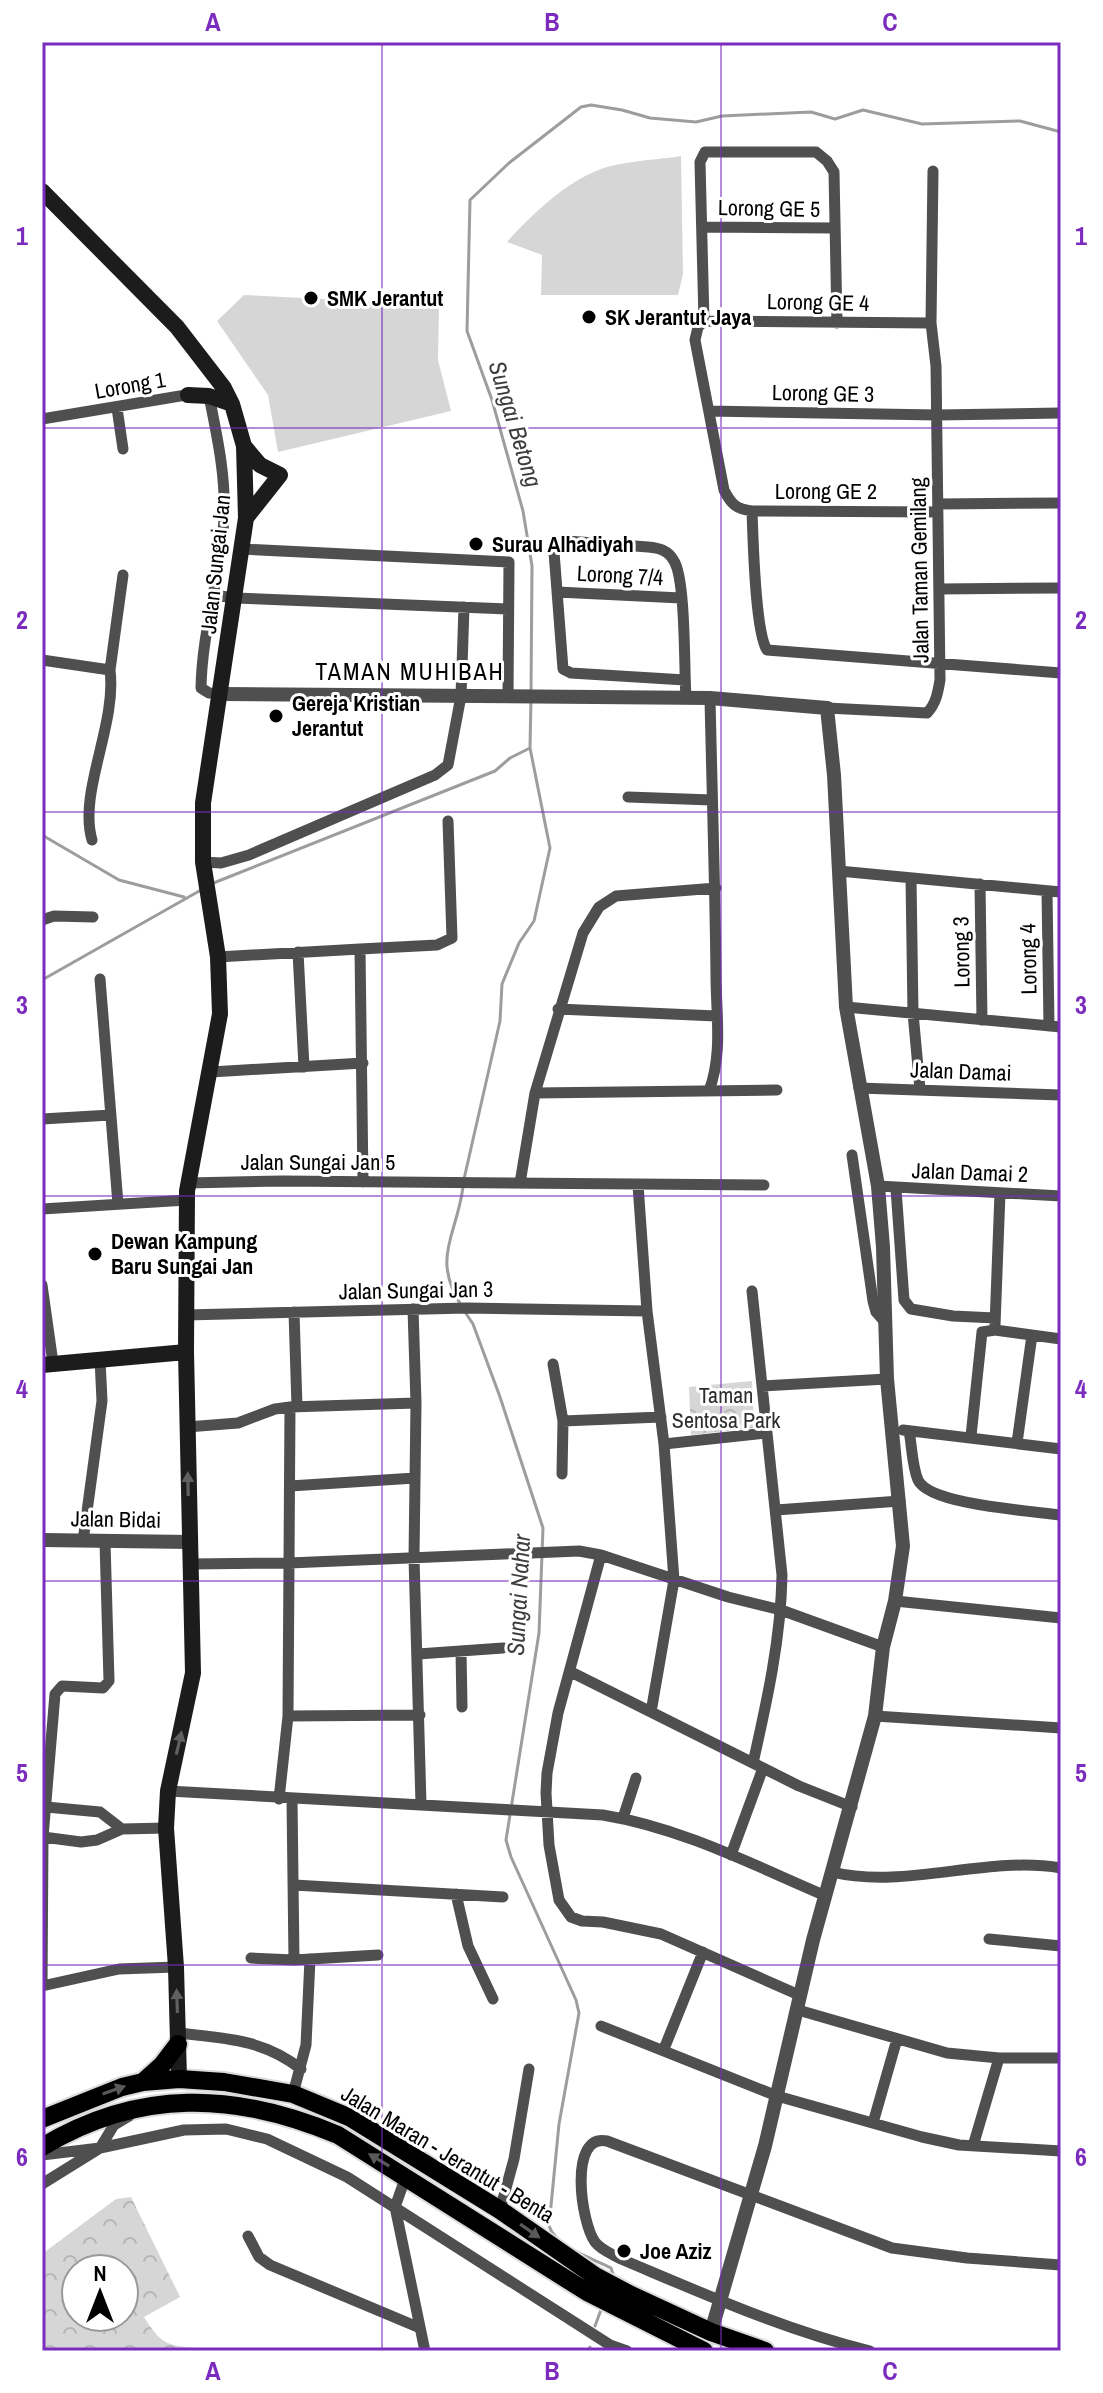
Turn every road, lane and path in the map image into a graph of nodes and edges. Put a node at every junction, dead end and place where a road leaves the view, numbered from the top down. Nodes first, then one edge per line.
1 (933, 171) dead end
2 (42, 191) edge
3 (702, 227) junction
4 (835, 228) junction
5 (704, 321) junction
6 (837, 323) junction
7 (931, 323) junction
8 (208, 367) junction
9 (216, 392) junction
10 (185, 396) junction
11 (117, 408) junction
12 (709, 411) junction
13 (1061, 413) edge
14 (937, 415) junction
15 (42, 419) edge
16 (244, 446) junction
17 (123, 449) dead end
18 (1061, 503) edge
19 (938, 508) junction
20 (752, 511) junction
21 (246, 518) junction
22 (241, 549) junction
23 (123, 575) dead end
24 (1061, 588) edge
25 (939, 589) junction
26 (557, 592) junction
27 (213, 595) junction
28 (235, 598) junction
29 (681, 598) junction
30 (464, 607) junction
31 (508, 609) junction
32 (42, 660) edge
33 (939, 665) junction
34 (110, 670) junction
35 (1061, 673) edge
36 (685, 680) junction
37 (221, 694) junction
38 (461, 696) junction
39 (510, 696) junction
40 (686, 698) junction
41 (710, 698) junction
42 (827, 708) junction
43 (628, 797) dead end
44 (712, 800) junction
45 (448, 821) dead end
46 (92, 840) dead end
47 (204, 867) junction
48 (839, 871) junction
49 (911, 878) junction
50 (980, 884) junction
51 (716, 888) junction
52 (1047, 891) junction
53 (1061, 892) edge
54 (93, 917) dead end
55 (42, 920) edge
56 (360, 949) junction
57 (298, 952) junction
58 (218, 957) junction
59 (100, 979) dead end
60 (846, 1007) junction
61 (558, 1009) junction
62 (913, 1013) junction
63 (716, 1016) junction
64 (982, 1020) junction
65 (1055, 1026) edge
66 (363, 1063) junction
67 (304, 1067) junction
68 (211, 1072) junction
69 (859, 1088) junction
70 (920, 1089) junction
71 (777, 1090) dead end
72 (709, 1091) junction
73 (535, 1093) junction
74 (1061, 1095) edge
75 (111, 1115) junction
76 (42, 1119) edge
77 (852, 1155) dead end
78 (363, 1182) junction
79 (520, 1183) junction
80 (638, 1185) junction
81 (764, 1185) dead end
82 (878, 1186) junction
83 (896, 1189) junction
84 (187, 1191) junction
85 (1000, 1193) junction
86 (1061, 1196) edge
87 (118, 1204) junction
88 (42, 1209) edge
89 (42, 1286) edge
90 (752, 1291) dead end
91 (413, 1309) junction
92 (647, 1311) junction
93 (294, 1312) junction
94 (186, 1315) junction
95 (883, 1320) junction
96 (995, 1324) junction
97 (1032, 1335) junction
98 (1061, 1339) edge
99 (186, 1352) junction
100 (100, 1359) junction
101 (48, 1364) edge
102 (553, 1364) dead end
103 (887, 1379) junction
104 (762, 1386) junction
105 (416, 1403) junction
106 (294, 1407) junction
107 (661, 1417) junction
108 (563, 1421) junction
109 (187, 1427) junction
110 (892, 1429) junction
111 (909, 1431) junction
112 (766, 1433) junction
113 (971, 1436) junction
114 (1017, 1443) junction
115 (664, 1444) junction
116 (1061, 1449) edge
117 (562, 1474) dead end
118 (415, 1478) junction
119 (290, 1486) junction
120 (900, 1501) junction
121 (776, 1510) junction
122 (1061, 1515) edge
123 (42, 1540) edge
124 (83, 1541) junction
125 (105, 1542) junction
126 (190, 1542) junction
127 (601, 1555) junction
128 (414, 1558) junction
129 (289, 1563) junction
130 (191, 1564) junction
131 (674, 1580) junction
132 (895, 1601) junction
133 (781, 1610) junction
134 (1061, 1618) edge
135 (883, 1647) junction
136 (503, 1648) dead end
137 (461, 1651) junction
138 (418, 1654) junction
139 (571, 1672) junction
140 (462, 1707) dead end
141 (651, 1712) junction
142 (420, 1715) junction
143 (288, 1716) junction
144 (875, 1716) junction
145 (1061, 1728) edge
146 (47, 1730) edge
147 (758, 1765) junction
148 (636, 1778) dead end
149 (168, 1791) junction
150 (279, 1799) junction
151 (292, 1799) junction
152 (421, 1804) junction
153 (46, 1807) junction
154 (852, 1807) junction
155 (547, 1813) junction
156 (623, 1818) junction
157 (166, 1828) junction
158 (122, 1829) junction
159 (43, 1837) edge
160 (731, 1855) junction
161 (1061, 1868) edge
162 (832, 1872) junction
163 (294, 1885) junction
164 (456, 1894) junction
165 (826, 1896) junction
166 (503, 1897) dead end
167 (989, 1939) dead end
168 (1061, 1946) edge
169 (703, 1952) junction
170 (378, 1955) dead end
171 (251, 1958) dead end
172 (310, 1959) junction
173 (294, 1960) junction
174 (176, 1967) junction
175 (42, 1986) edge
176 (493, 1999) dead end
177 (798, 2002) junction
178 (601, 2026) dead end
179 (178, 2038) junction
180 (897, 2039) junction
181 (664, 2049) junction
182 (999, 2058) junction
183 (1061, 2058) edge
184 (301, 2069) junction
185 (529, 2069) dead end
186 (179, 2079) junction
187 (143, 2082) junction
188 (293, 2094) junction
189 (777, 2096) junction
190 (148, 2107) junction
191 (249, 2107) junction
192 (42, 2119) edge
193 (873, 2123) junction
194 (973, 2146) junction
195 (42, 2147) edge
196 (100, 2148) junction
197 (1061, 2151) edge
198 (42, 2155) edge
199 (406, 2176) junction
200 (42, 2184) edge
201 (751, 2197) junction
202 (395, 2207) junction
203 (500, 2210) junction
204 (248, 2236) dead end
205 (1061, 2265) edge
206 (591, 2284) junction
207 (720, 2299) junction
208 (625, 2302) junction
209 (667, 2314) junction
210 (420, 2328) junction
211 (711, 2332) junction
212 (609, 2348) edge
213 (425, 2351) edge
214 (627, 2351) edge
215 (704, 2351) edge
216 (737, 2351) edge
217 (765, 2351) edge
218 (870, 2351) edge

1 - 7 street, Jalan Taman Gemilang
2 - 8 main road, Jalan Sungai Jan
3 - 4 street, Lorong GE 5
3 - 4 street
3 - 5 street
4 - 6 street
5 - 6 street, Lorong GE 4
5 - 12 street
6 - 7 street, Lorong GE 4
7 - 14 street, Jalan Taman Gemilang
8 - 9 main road, Jalan Sungai Jan
8 - 10 main road
9 - 10 main road
9 - 16 main road, Jalan Sungai Jan
9 - 27 street
10 - 11 street, Lorong 1
11 - 15 street, Lorong 1
11 - 17 street
12 - 14 street, Lorong GE 3
12 - 20 street, Lorong GE 2
13 - 14 street, Lorong GE 3
14 - 19 street, Jalan Taman Gemilang
16 - 21 main road, Jalan Sungai Jan
16 - 21 main road
18 - 19 street, Lorong GE 2
19 - 20 street, Lorong GE 2
19 - 25 street, Jalan Taman Gemilang
20 - 33 street
21 - 22 main road, Jalan Sungai Jan
22 - 28 main road, Jalan Sungai Jan
22 - 31 street
23 - 34 street
24 - 25 street
25 - 33 street, Jalan Taman Gemilang
26 - 29 street, Lorong 7/4
26 - 29 street
26 - 36 street
27 - 28 street
27 - 37 street
28 - 30 street
28 - 37 main road, Jalan Sungai Jan
29 - 36 street
30 - 31 street
30 - 38 street
31 - 39 street
32 - 34 street
33 - 35 street
33 - 42 street, Jalan Taman Gemilang
34 - 46 street
36 - 40 street
37 - 38 street
37 - 47 main road, Jalan Sungai Jan
38 - 39 street
38 - 47 street
39 - 40 street
40 - 41 street
41 - 42 street
41 - 44 street
42 - 48 street
43 - 44 street
44 - 51 street
45 - 56 street
47 - 58 main road, Jalan Sungai Jan
48 - 49 street
48 - 60 street
49 - 50 street
49 - 62 street
50 - 52 street
50 - 64 street, Lorong 3
51 - 61 street
51 - 63 street
52 - 53 street
52 - 65 street, Lorong 4
54 - 55 street
56 - 57 street
56 - 66 street
57 - 58 street
57 - 67 street
58 - 68 main road, Jalan Sungai Jan
59 - 75 street
60 - 62 street
60 - 69 street
61 - 63 street
61 - 73 street
62 - 64 street
62 - 70 street
63 - 72 street
64 - 65 street
66 - 67 street
66 - 78 street
67 - 68 street
68 - 84 main road, Jalan Sungai Jan
69 - 70 street, Jalan Damai
69 - 82 street
70 - 74 street, Jalan Damai
71 - 72 street
72 - 73 street
73 - 79 street
75 - 76 street
75 - 87 street
77 - 95 street
78 - 79 street, Jalan Sungai Jan 5
78 - 84 street, Jalan Sungai Jan 5
79 - 80 street, Jalan Sungai Jan 5
80 - 81 street, Jalan Sungai Jan 5
80 - 92 street
82 - 83 street, Jalan Damai 2
82 - 95 street
83 - 85 street, Jalan Damai 2
83 - 96 street
84 - 87 street, Jalan Sungai Jan 5
84 - 94 main road, Jalan Sungai Jan
85 - 86 street, Jalan Damai 2
85 - 96 street
87 - 88 street, Jalan Sungai Jan 5
89 - 101 street
90 - 104 street
91 - 92 street, Jalan Sungai Jan 3
91 - 93 street, Jalan Sungai Jan 3
91 - 105 street
92 - 107 street
93 - 94 street, Jalan Sungai Jan 3
93 - 106 street
94 - 99 main road, Jalan Sungai Jan
95 - 103 street
96 - 97 street
96 - 113 street
97 - 98 street
97 - 114 street
99 - 100 main road
99 - 109 main road, Jalan Sungai Jan
100 - 101 main road
100 - 124 street
102 - 108 street
103 - 104 street
103 - 110 street
104 - 112 street
105 - 106 street
105 - 118 street
106 - 109 street
106 - 119 street
107 - 108 street
107 - 115 street
108 - 117 street
126 -> 109 main road, Jalan Sungai Jan
110 - 111 street
110 - 120 street
111 - 113 street
111 - 122 street
112 - 115 street
112 - 121 street
113 - 114 street
114 - 116 street
115 - 131 street
118 - 119 street
118 - 128 street
119 - 129 street
120 - 121 street
120 - 132 street
121 - 133 street
123 - 124 street, Jalan Bidai
124 - 125 street, Jalan Bidai
125 - 126 street, Jalan Bidai
125 - 146 street
126 - 130 main road, Jalan Sungai Jan
127 - 128 street
127 - 131 street
127 - 139 street
128 - 129 street
128 - 138 street
129 - 130 street
129 - 143 street
149 -> 130 main road, Jalan Sungai Jan
131 - 133 street
131 - 141 street
132 - 134 street
132 - 135 street
133 - 135 street
133 - 147 street
135 - 144 street
136 - 137 street
137 - 138 street
137 - 140 street
138 - 142 street
139 - 141 street
139 - 155 street
141 - 147 street
142 - 143 street
142 - 152 street
143 - 150 street
144 - 145 street
144 - 154 street
146 - 153 street
147 - 154 street
147 - 160 street
148 - 156 street
149 - 150 street
149 - 157 main road, Jalan Sungai Jan
150 - 151 street
151 - 152 street
151 - 163 street
152 - 155 street
153 - 158 street
153 - 159 street
154 - 162 street
155 - 156 street
155 - 169 street
156 - 160 street
157 - 158 street
157 - 174 main road, Jalan Sungai Jan
158 - 159 street
159 - 175 street
160 - 165 street
161 - 162 street
162 - 165 street
163 - 164 street
163 - 173 street
164 - 166 street
164 - 176 street
165 - 177 street
167 - 168 street
169 - 177 street
169 - 181 street
170 - 172 street
171 - 173 street
172 - 173 street
172 - 184 street
174 - 175 street
179 -> 174 main road, Jalan Sungai Jan
177 - 180 street
177 - 189 street
178 - 181 street
179 - 184 street
179 - 186 main road, Jalan Sungai Jan
179 - 187 main road
180 - 182 street
180 - 193 street
181 - 189 street
182 - 183 street
182 - 194 street
184 - 188 street
185 - 203 street
186 - 187 main road, Jalan Maran - Jerantut - Benta
186 - 188 main road, Jalan Maran - Jerantut - Benta
186 - 191 main road
192 -> 187 main road, Jalan Maran - Jerantut - Benta
188 - 203 main road, Jalan Maran - Jerantut - Benta
189 - 193 street
189 - 201 street
190 - 191 main road, Jalan Maran - Jerantut - Benta
190 - 195 main road, Jalan Maran - Jerantut - Benta
190 - 196 street
199 -> 191 main road, Jalan Maran - Jerantut - Benta
193 - 194 street
194 - 197 street
196 - 198 street
196 - 200 street
196 - 202 street
199 - 202 street
199 - 206 main road, Jalan Maran - Jerantut - Benta
201 - 205 street
201 - 207 street
201 - 207 street
202 - 210 street
202 - 212 street
203 -> 206 main road, Jalan Maran - Jerantut - Benta
204 - 210 street
206 - 208 main road, Jalan Maran - Jerantut - Benta
207 - 211 street
207 - 218 street
208 - 209 main road, Jalan Maran - Jerantut - Benta
208 - 215 main road, Jalan Maran - Jerantut - Benta
209 - 211 main road, Jalan Maran - Jerantut - Benta
209 - 216 main road
210 - 213 street
211 - 217 main road, Jalan Maran - Jerantut - Benta
212 - 214 street

